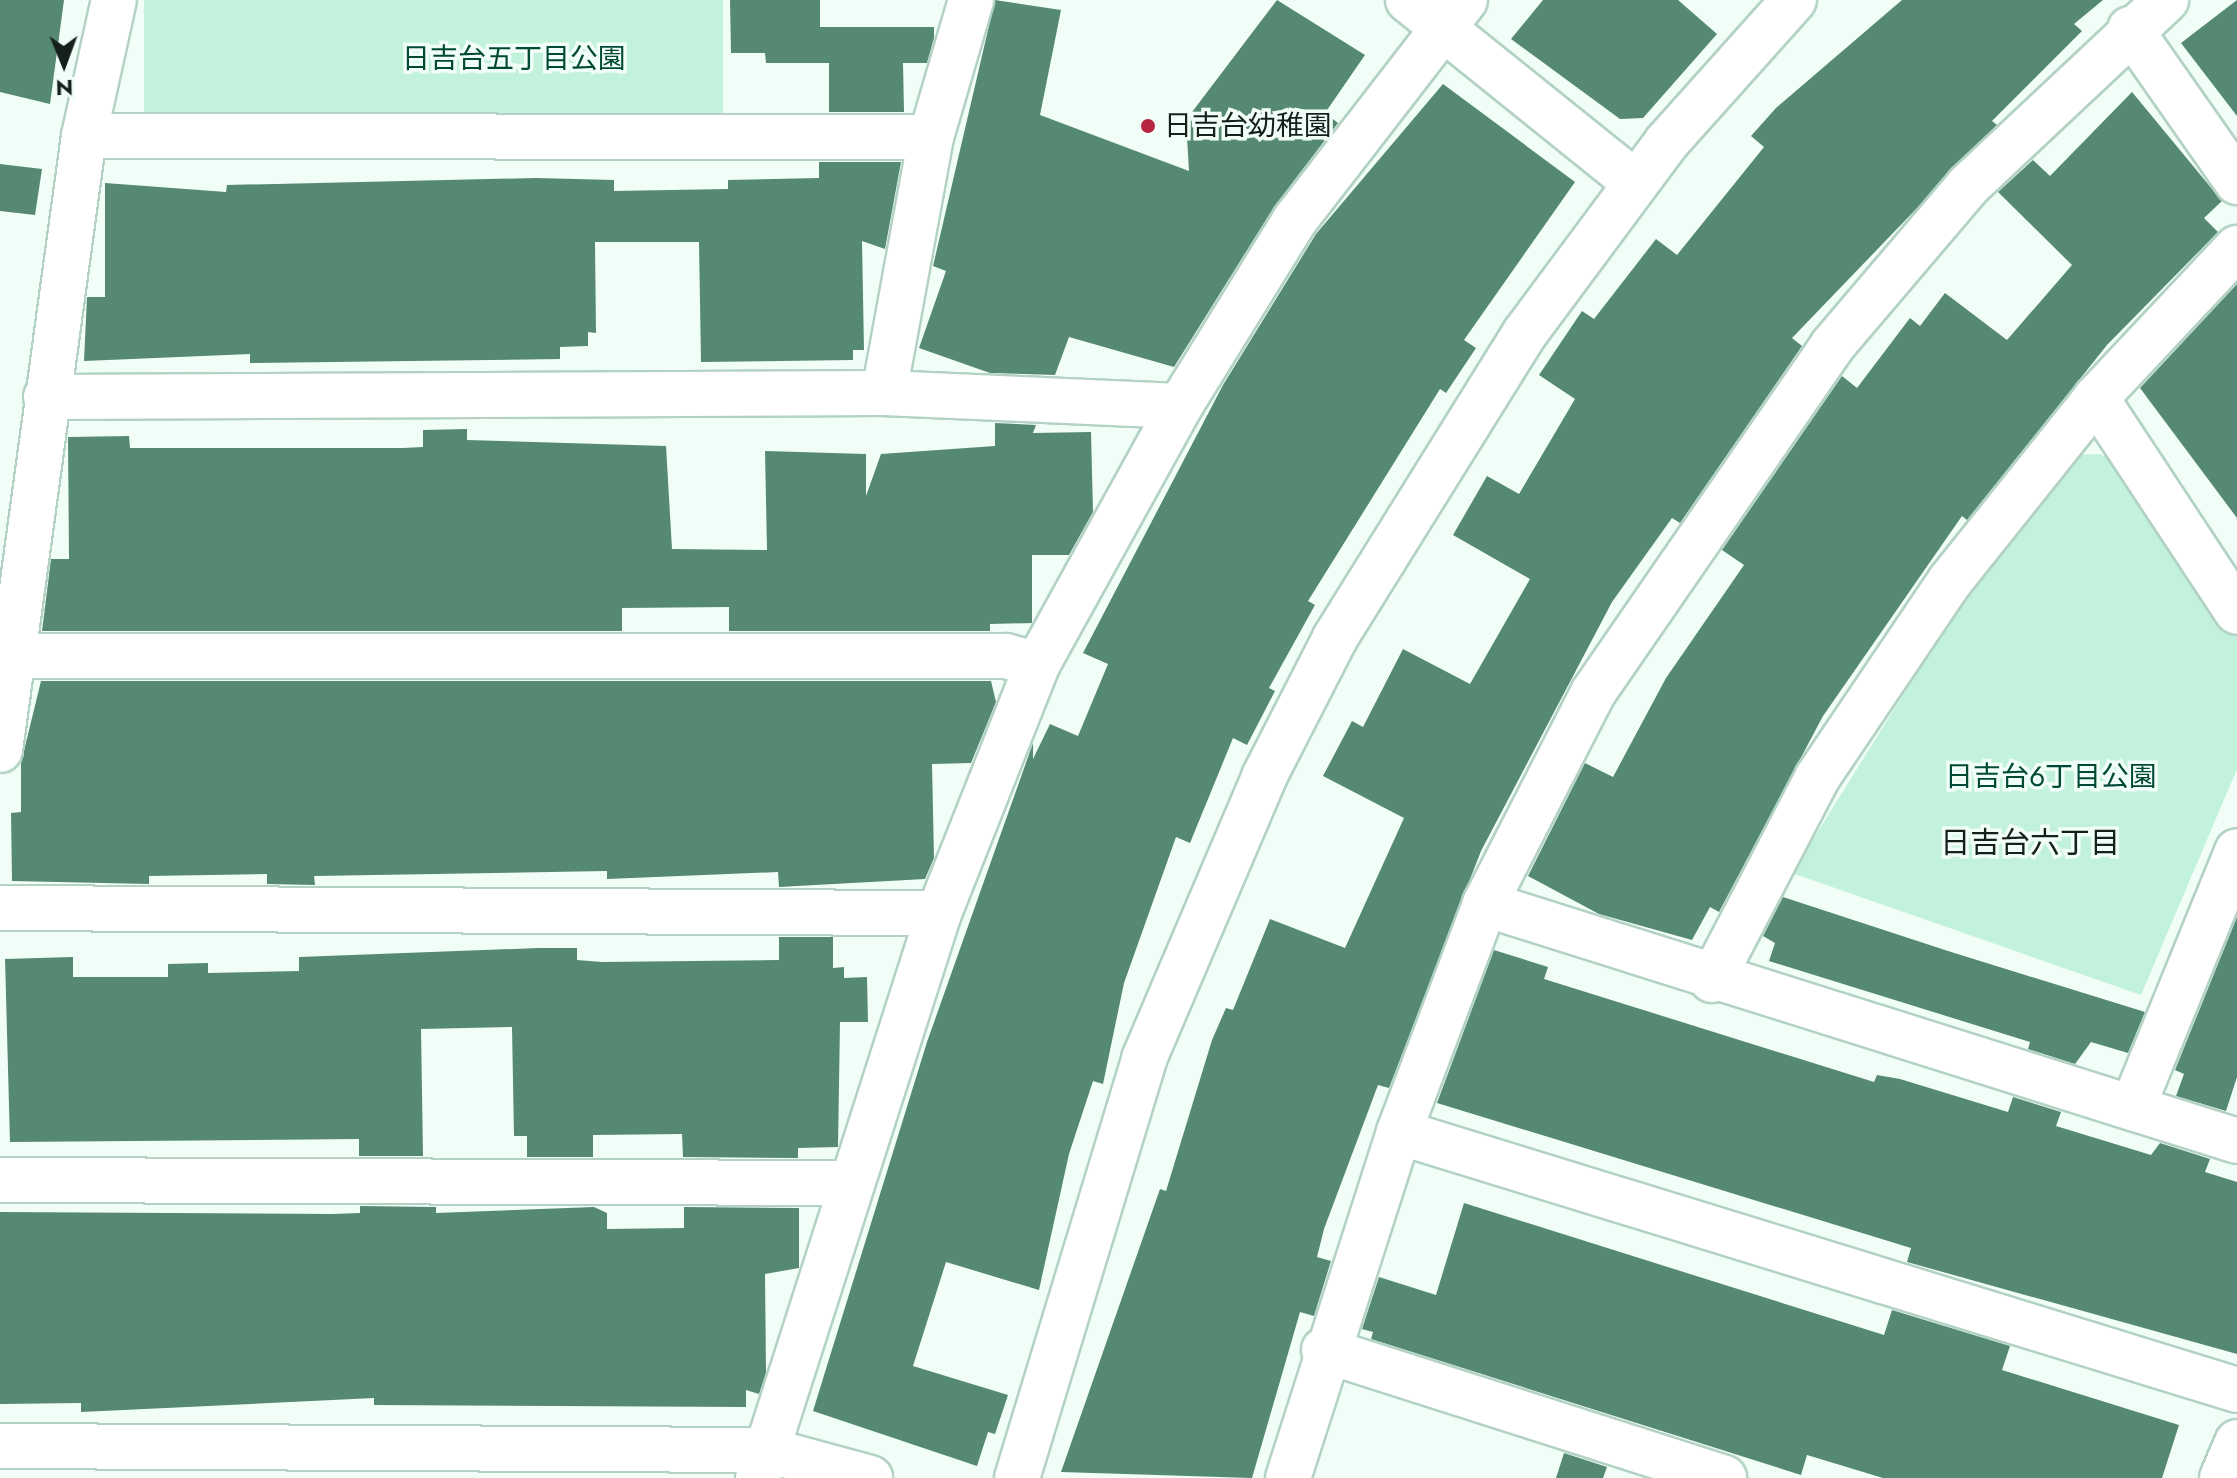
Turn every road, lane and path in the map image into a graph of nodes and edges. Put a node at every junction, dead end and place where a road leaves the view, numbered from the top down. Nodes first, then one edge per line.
1 (114, 0) edge
2 (971, 0) edge
3 (1794, 0) edge
4 (2166, 0) edge
5 (1438, 8) edge
6 (2130, 29) junction
7 (84, 136) junction
8 (931, 137) junction
9 (2237, 182) edge
10 (1636, 183) junction
11 (2237, 248) edge
12 (884, 393) junction
13 (46, 397) junction
14 (2096, 398) junction
15 (1180, 406) junction
16 (2237, 612) edge
17 (8, 656) edge
18 (1037, 665) junction
19 (0, 750) edge
20 (2237, 851) edge
21 (1485, 904) junction
22 (0, 908) edge
23 (939, 913) junction
24 (1712, 980) junction
25 (2134, 1104) junction
26 (1399, 1132) junction
27 (2237, 1141) edge
28 (0, 1180) edge
29 (849, 1183) junction
30 (1324, 1350) junction
31 (2237, 1390) edge
32 (2237, 1442) edge
33 (0, 1446) edge
34 (762, 1464) edge
35 (870, 1478) edge
36 (1017, 1478) edge
37 (1288, 1478) edge
38 (1724, 1478) edge
39 (2222, 1478) edge

1 - 7 street
2 - 8 street
3 - 10 street
4 - 6 street
5 - 10 street
5 - 15 street
6 - 9 street
6 - 21 street
7 - 8 street
7 - 13 street
8 - 12 street
10 - 36 street
11 - 14 street
12 - 13 street
12 - 15 street
13 - 17 street
14 - 16 street
14 - 24 street
15 - 18 street
17 - 18 street
17 - 19 street
18 - 23 street
20 - 25 street
21 - 24 street
21 - 26 street
22 - 23 street
23 - 29 street
24 - 25 street
25 - 27 street
26 - 30 street
26 - 31 street
28 - 29 street
29 - 34 street
30 - 37 street
30 - 38 street
32 - 39 street
33 - 34 street
34 - 35 street

